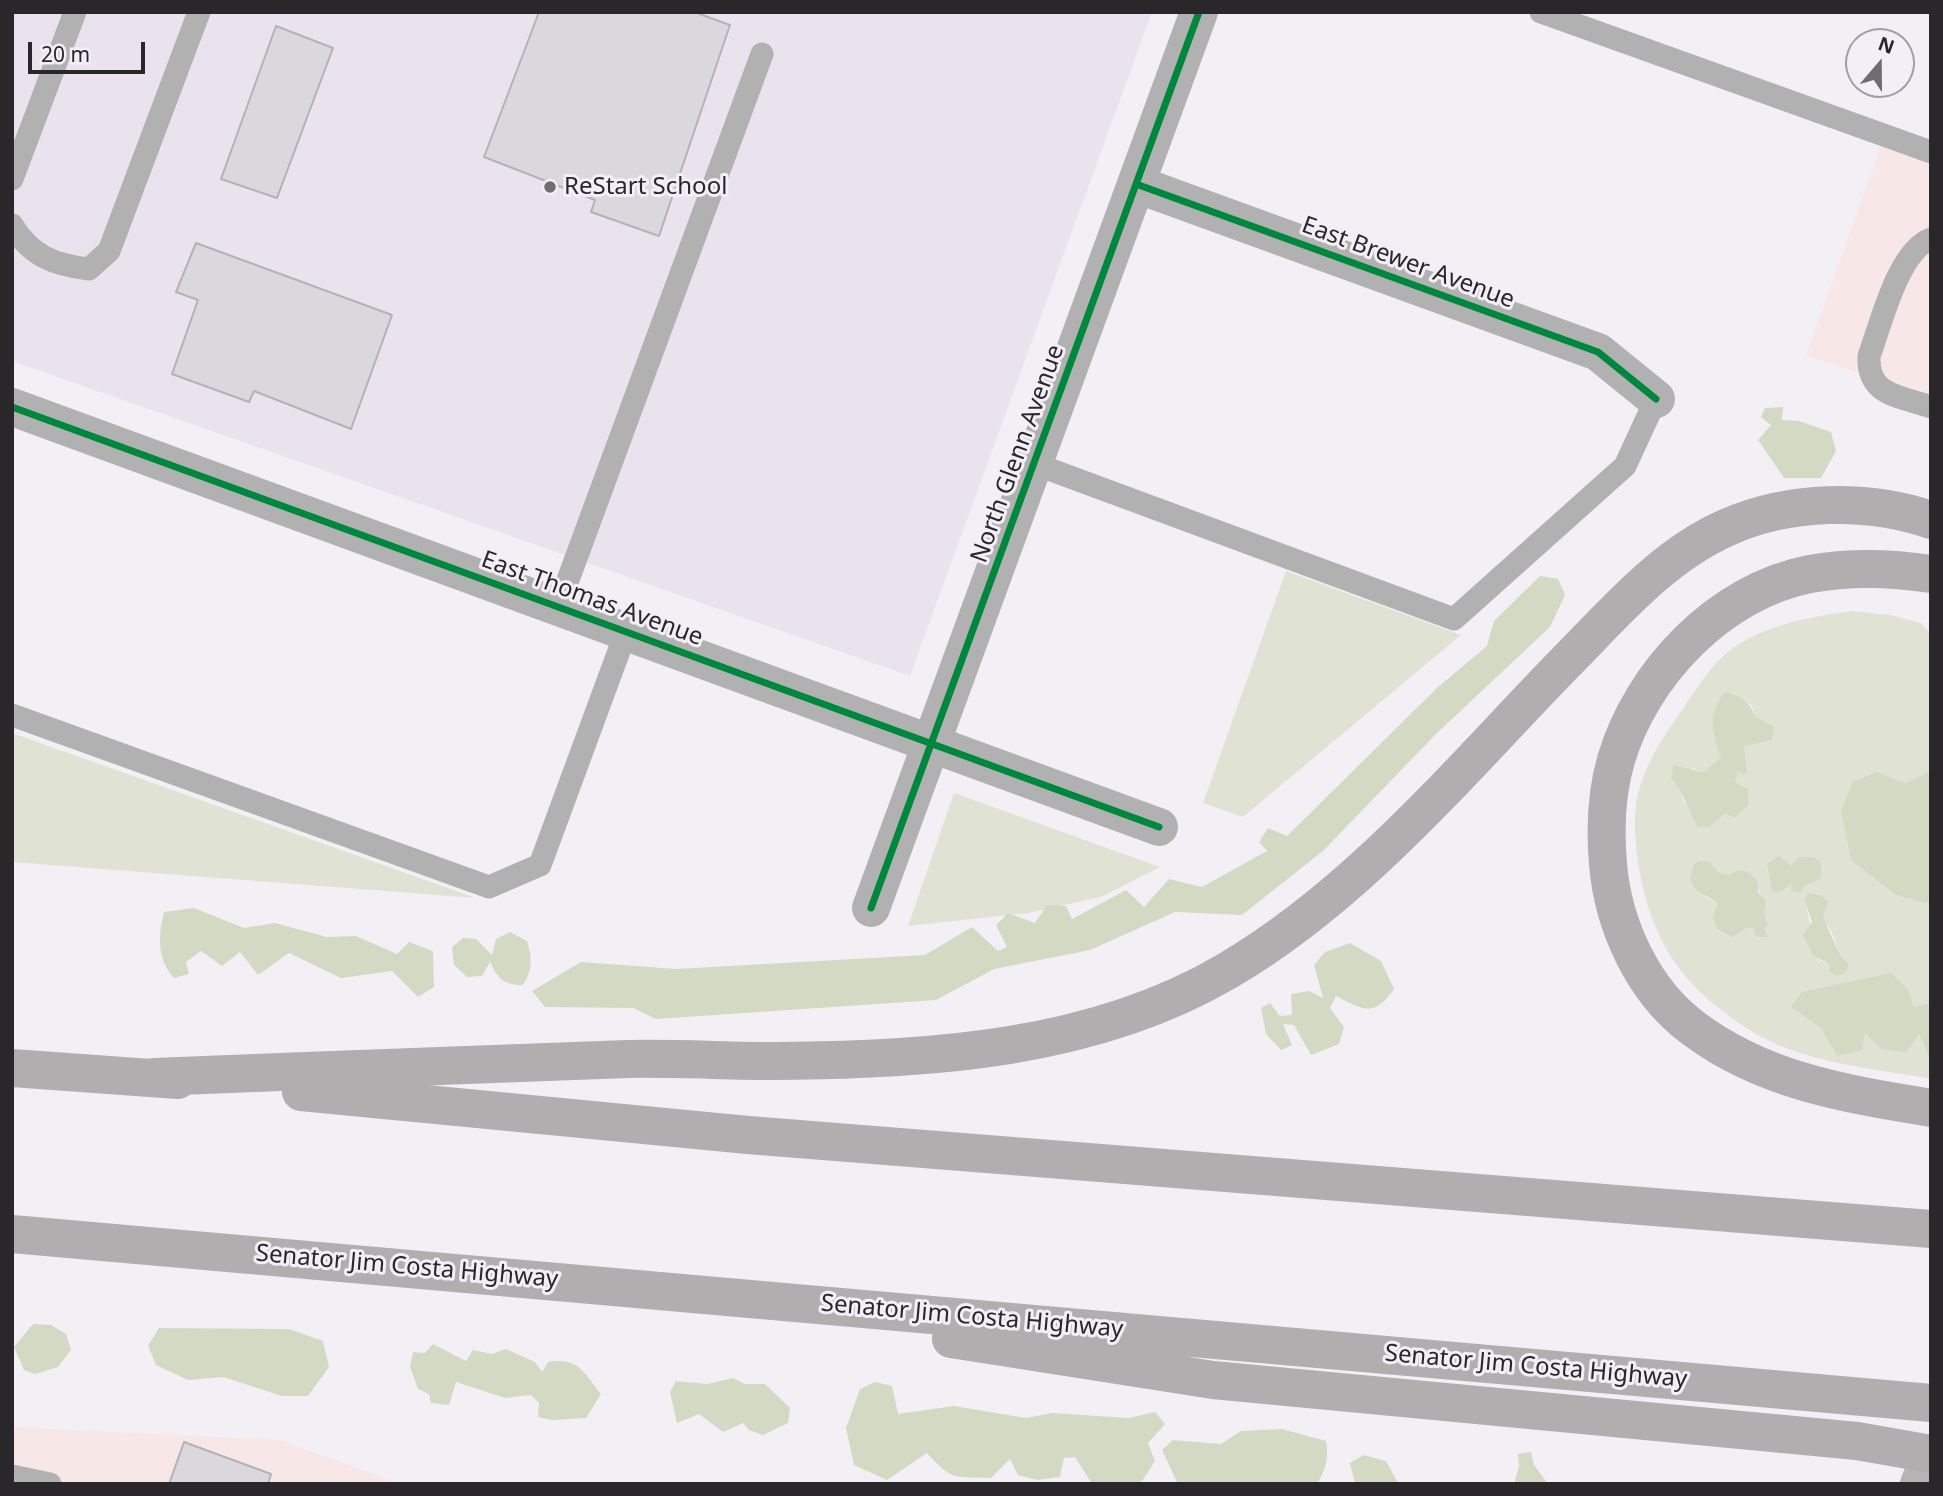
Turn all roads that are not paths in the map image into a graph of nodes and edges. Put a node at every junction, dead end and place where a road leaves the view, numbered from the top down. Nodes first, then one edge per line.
1 (75, 12) edge
2 (199, 12) edge
3 (1199, 12) edge
4 (1541, 12) edge
5 (762, 54) dead end
6 (1931, 152) edge
7 (12, 179) edge
8 (1136, 184) junction
9 (12, 225) edge
10 (1931, 239) edge
11 (1656, 399) joint
12 (12, 407) edge
13 (1931, 407) edge
14 (1035, 464) junction
15 (1931, 520) edge
16 (1866, 569) junction
17 (1931, 574) edge
18 (1931, 585) edge
19 (558, 607) junction
20 (626, 632) junction
21 (12, 715) edge
22 (933, 744) junction
23 (1159, 827) dead end
24 (871, 908) dead end
25 (12, 1068) edge
26 (154, 1077) junction
27 (1931, 1108) edge
28 (1931, 1229) edge
29 (12, 1234) edge
30 (596, 1284) junction
31 (1931, 1403) edge
32 (1931, 1454) edge
33 (12, 1476) edge
34 (50, 1484) edge
35 (1919, 1484) edge

1 - 7 lane
2 - 9 lane
3 - 8 street, North Glenn Avenue
4 - 6 lane
5 - 19 lane
8 - 11 street, East Brewer Avenue
8 - 14 street, North Glenn Avenue
10 - 13 lane
11 - 14 lane
12 - 19 street, East Thomas Avenue
14 - 22 street, North Glenn Avenue
15 - 26 highway
16 - 17 highway
16 - 18 highway
16 - 27 highway
19 - 20 street, East Thomas Avenue
20 - 21 lane
20 - 22 street, East Thomas Avenue
22 - 23 street, East Thomas Avenue
22 - 24 street, North Glenn Avenue
25 - 26 highway
26 - 28 highway
29 - 30 highway, Senator Jim Costa Highway
30 - 31 highway, Senator Jim Costa Highway
30 - 32 highway, bridge
32 - 35 main road
33 - 34 lane

